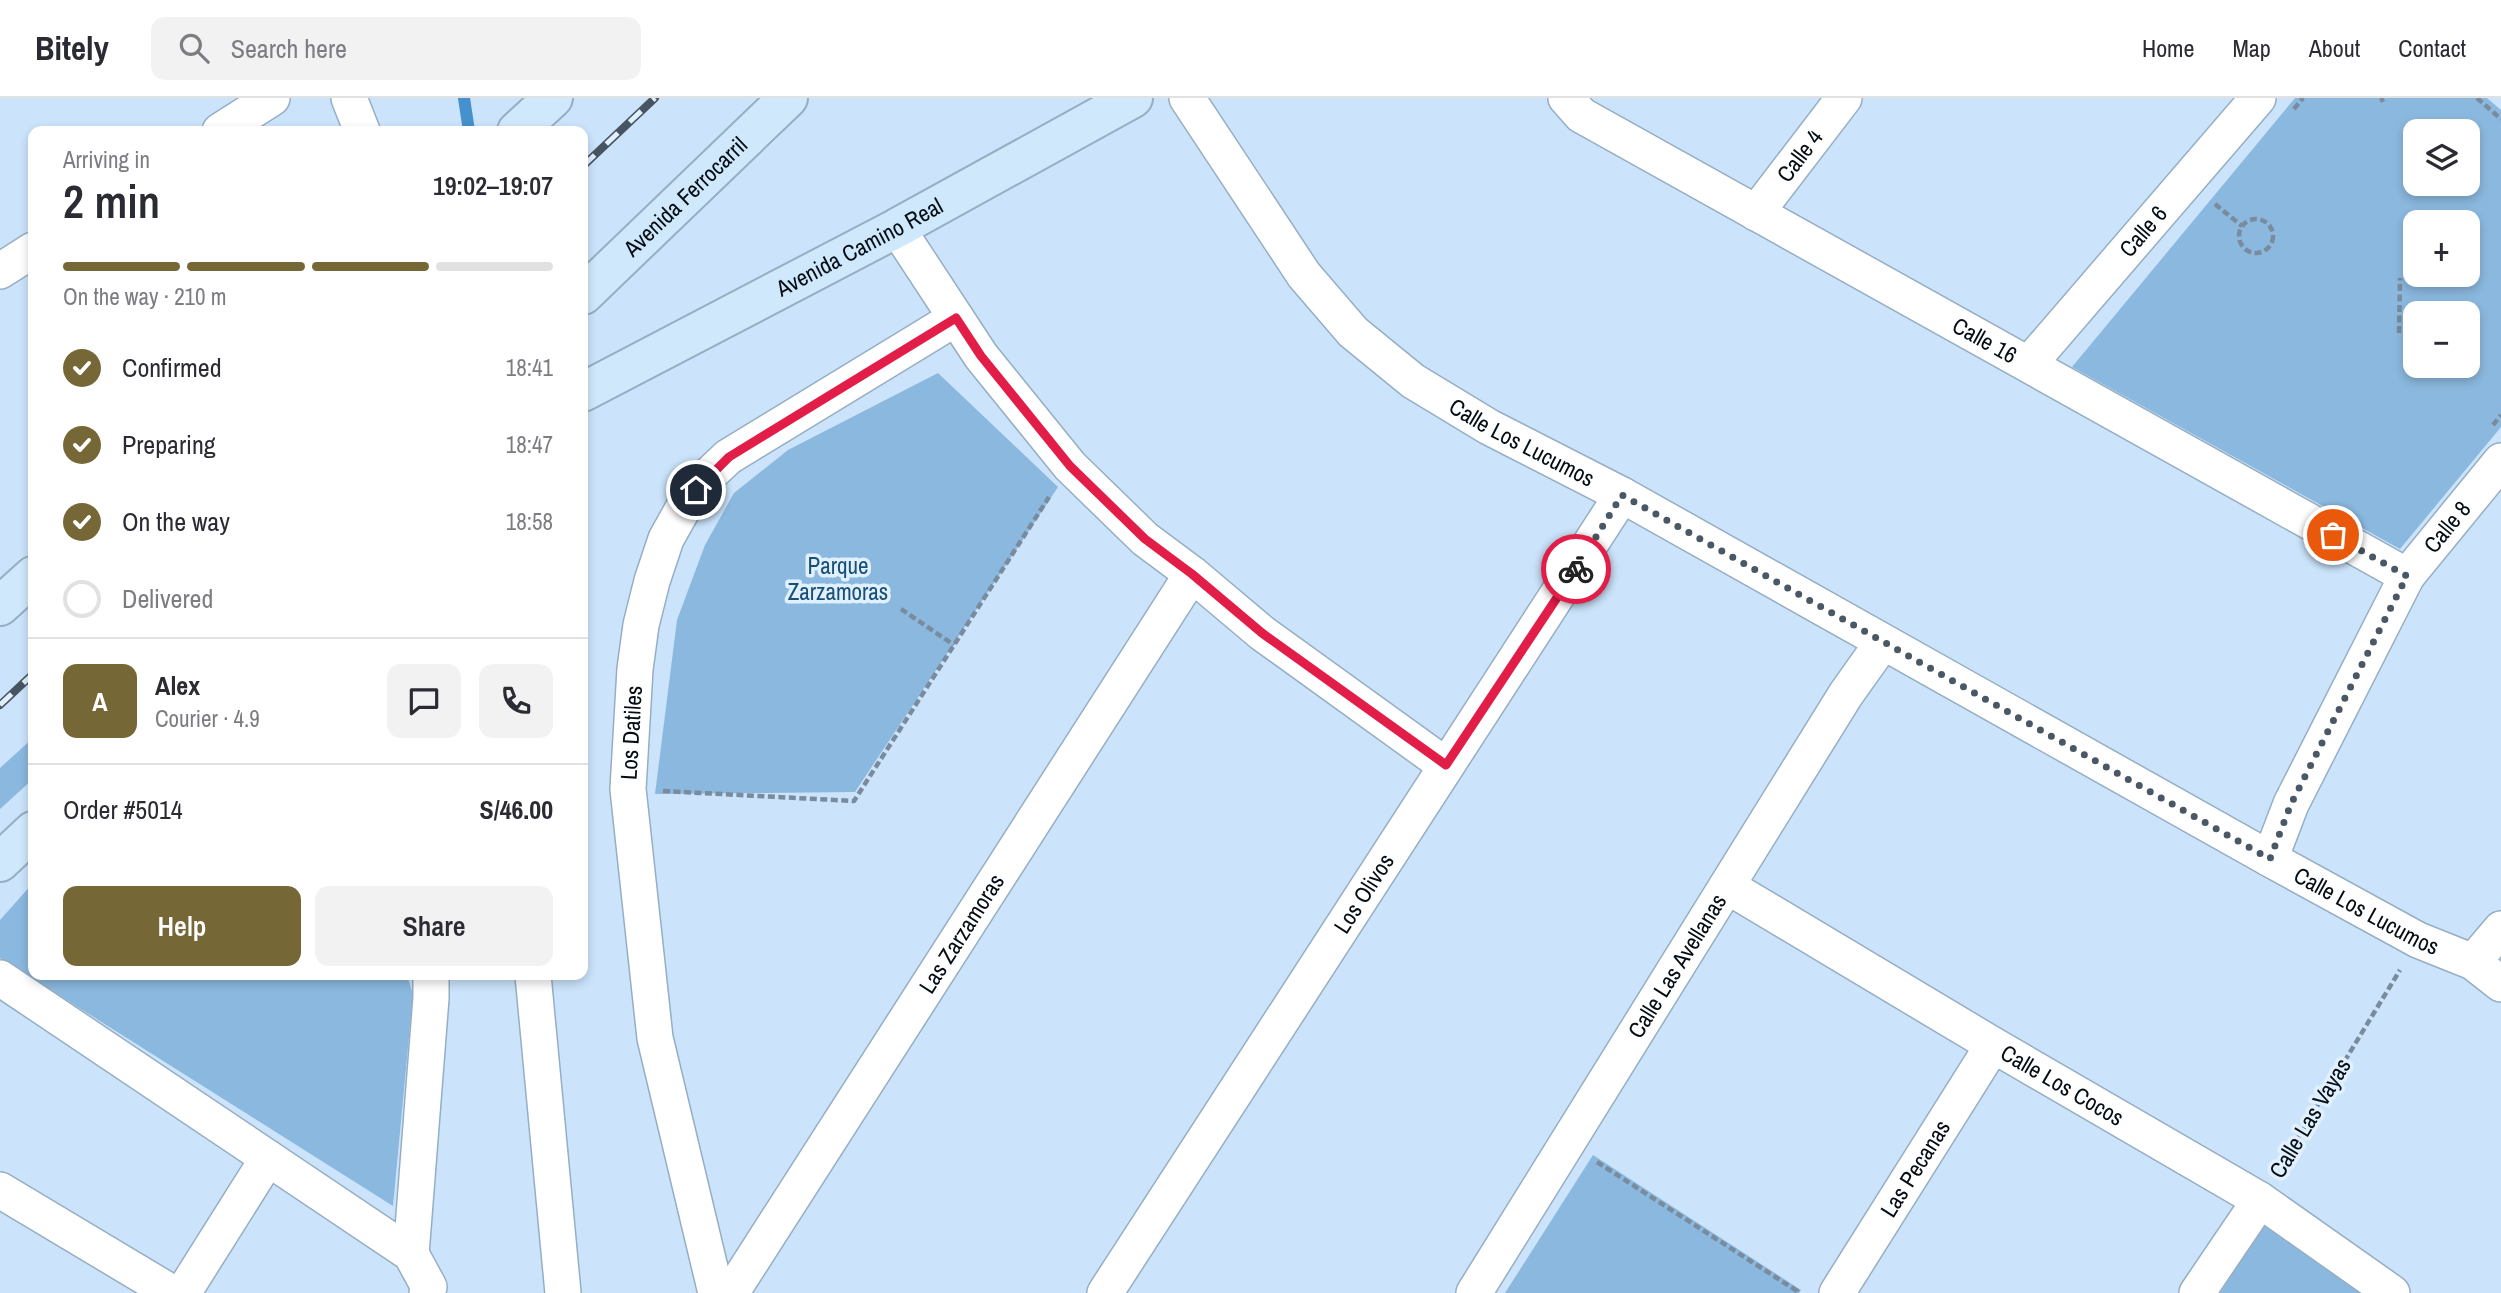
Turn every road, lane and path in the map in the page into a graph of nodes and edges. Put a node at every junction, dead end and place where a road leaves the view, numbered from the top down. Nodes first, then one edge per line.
1 (272, 98) edge
2 (349, 98) edge
3 (788, 98) edge
4 (1133, 98) edge
5 (1187, 98) edge
6 (1566, 98) edge
7 (1844, 98) edge
8 (2258, 98) edge
9 (2477, 98) edge
10 (2501, 119) edge
11 (228, 126) edge
12 (360, 126) edge
13 (2215, 204) dead end
14 (1755, 213) junction
15 (2242, 226) junction
16 (897, 228) junction
17 (28, 253) edge
18 (0, 271) edge
19 (2400, 278) dead end
20 (588, 290) edge
21 (956, 318) junction
22 (2399, 333) dead end
23 (2029, 364) junction
24 (588, 389) edge
25 (2501, 461) edge
26 (1070, 466) junction
27 (1622, 495) junction
28 (1192, 574) junction
29 (2407, 576) junction
30 (28, 581) edge
31 (0, 606) edge
32 (901, 609) dead end
33 (1883, 642) junction
34 (954, 645) junction
35 (1446, 765) junction
36 (628, 789) junction
37 (28, 836) edge
38 (2270, 859) junction
39 (0, 862) edge
40 (1727, 886) junction
41 (2501, 929) edge
42 (2418, 940) junction
43 (2473, 962) junction
44 (0, 978) edge
45 (431, 980) edge
46 (533, 980) edge
47 (2501, 984) edge
48 (1993, 1045) junction
49 (268, 1158) junction
50 (1593, 1159) dead end
51 (0, 1190) edge
52 (2260, 1200) junction
53 (411, 1254) junction
54 (172, 1293) edge
55 (183, 1293) edge
56 (427, 1293) edge
57 (562, 1293) edge
58 (716, 1293) edge
59 (731, 1293) edge
60 (1105, 1293) edge
61 (1474, 1293) edge
62 (1796, 1293) edge
63 (1837, 1293) edge
64 (2197, 1293) edge
65 (2392, 1293) edge

1 - 11 street
2 - 12 street
3 - 20 street, Avenida Ferrocarril
4 - 16 street, Avenida Camino Real
5 - 27 street, Calle Los Lucumos
6 - 14 street, Calle 16
7 - 14 street, Calle 4
8 - 23 street, Calle 6
9 - 10 path
13 - 15 path
14 - 23 street, Calle 16
15 - 15 path
16 - 21 street
16 - 24 street, Avenida Camino Real
17 - 18 street
19 - 22 path
21 - 26 street
21 - 36 street, Los Datiles
23 - 29 street, Calle 16
25 - 29 street, Calle 8
26 - 28 street
26 - 34 path
27 - 33 street, Calle Los Lucumos
27 - 35 street, Los Olivos
28 - 35 street
28 - 59 street, Las Zarzamoras
29 - 38 street, Calle 8
30 - 31 street
32 - 34 path
33 - 38 street, Calle Los Lucumos
33 - 40 street, Calle Las Avellanas
34 - 36 path
35 - 60 street, Los Olivos
36 - 58 street, Los Datiles
37 - 39 street
38 - 42 street, Calle Los Lucumos
40 - 48 street, Calle Los Cocos
40 - 61 street, Calle Las Avellanas
41 - 43 street
42 - 43 street, Calle Los Lucumos
42 - 52 path, Calle Las Vayas
43 - 47 street, Calle Los Lucumos
44 - 49 street
45 - 53 street
46 - 57 street
48 - 52 street, Calle Los Cocos
48 - 63 street, Las Pecanas
49 - 53 street
49 - 55 street
50 - 62 path
51 - 54 street
52 - 64 street, Calle Las Vayas
52 - 65 street, Calle Los Cocos
53 - 56 street

